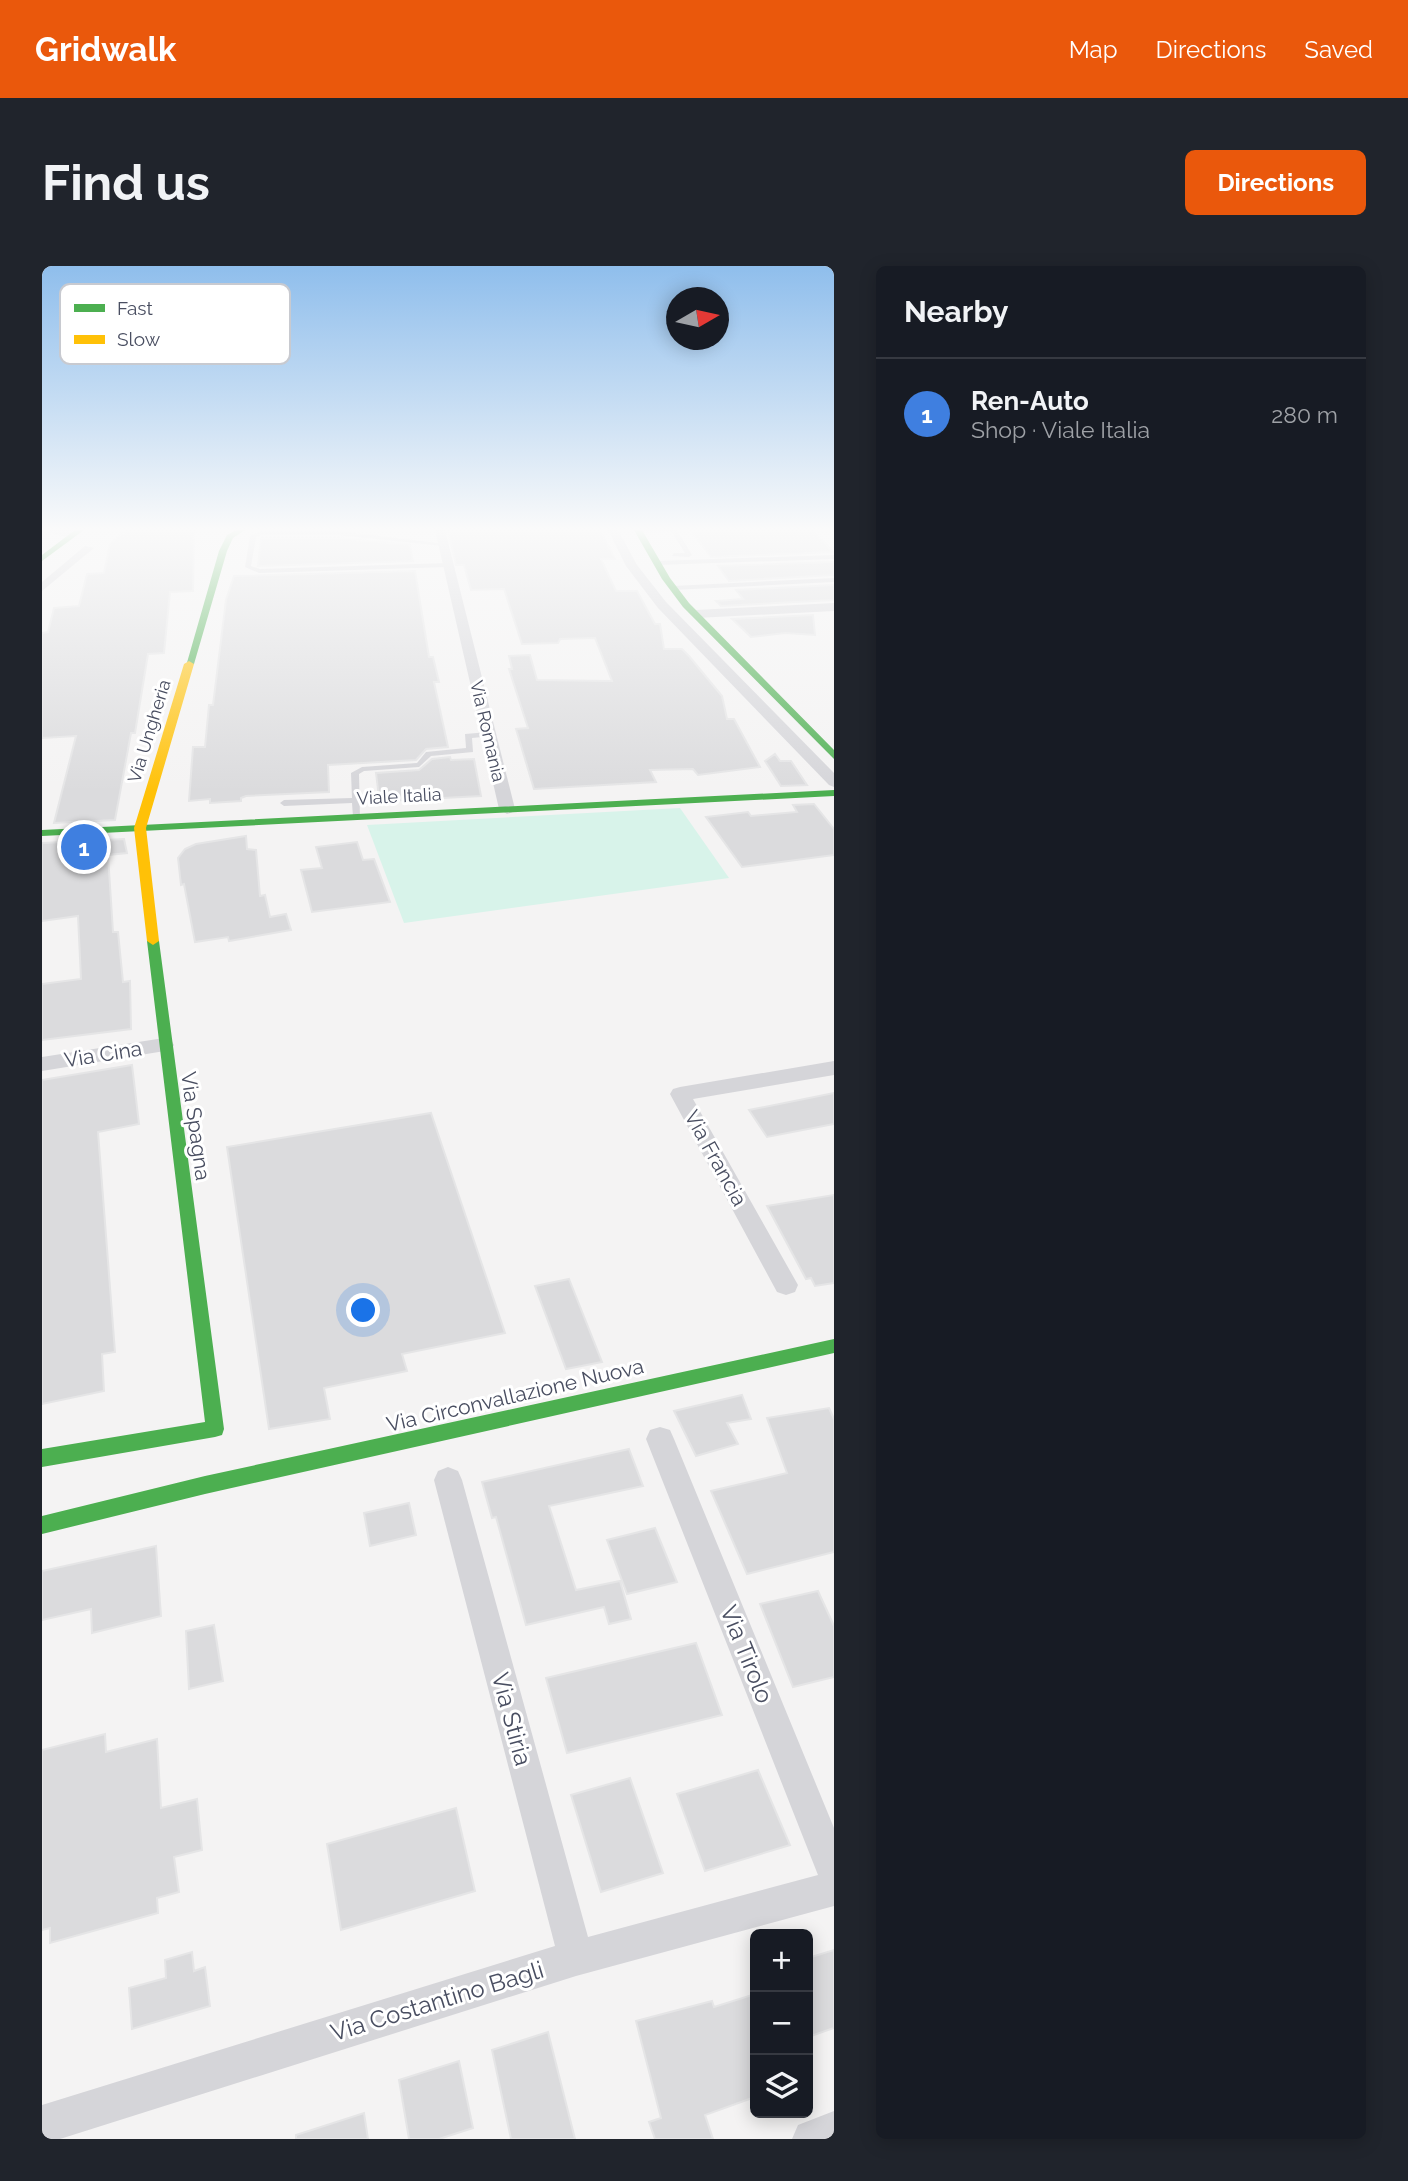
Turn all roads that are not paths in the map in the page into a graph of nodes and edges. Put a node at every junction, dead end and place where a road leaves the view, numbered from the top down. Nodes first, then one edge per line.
1 (203, 617) edge
2 (461, 617) edge
3 (675, 617) edge
4 (699, 617) edge
5 (798, 617) edge
6 (801, 621) dead end
7 (811, 732) junction
8 (489, 734) junction
9 (787, 735) junction
10 (834, 757) edge
11 (834, 784) edge
12 (834, 793) edge
13 (757, 796) junction
14 (356, 800) junction
15 (284, 803) dead end
16 (507, 809) junction
17 (357, 817) junction
18 (140, 828) junction
19 (42, 833) edge
20 (164, 1045) junction
21 (42, 1064) edge
22 (834, 1068) edge
23 (786, 1285) dead end
24 (834, 1346) edge
25 (660, 1439) dead end
26 (42, 1458) edge
27 (448, 1480) dead end
28 (205, 1485) junction
29 (56, 1504) dead end
30 (42, 1525) edge
31 (834, 1870) edge
32 (834, 1888) edge
33 (576, 1958) junction
34 (42, 2125) edge
35 (834, 2132) edge
36 (812, 2139) edge

1 - 18 street, Via Ungheria
2 - 8 street, Via Romania
3 - 9 street
4 - 7 street
5 - 6 street
7 - 9 street
7 - 10 street
8 - 14 lane
8 - 16 street, Via Romania
9 - 11 street
11 - 13 street, Viale Italia
12 - 13 street, Viale Italia
13 - 16 street, Viale Italia
14 - 15 lane
14 - 17 lane
16 - 17 street, Viale Italia
17 - 18 street, Viale Italia
18 - 19 street, Viale Italia
18 - 20 street, Via Spagna
20 - 21 street, Via Cina
20 - 26 street, Via Spagna
22 - 23 street, Via Francia
24 - 28 street, Via Circonvallazione Nuova
25 - 31 street, Via Tirolo
27 - 33 street, Via Stiria
28 - 29 street, Via Circonvallazione Nuova
28 - 30 street, Via Circonvallazione Nuova
32 - 33 street, Via Costantino Bagli
33 - 34 street, Via Costantino Bagli
35 - 36 street

